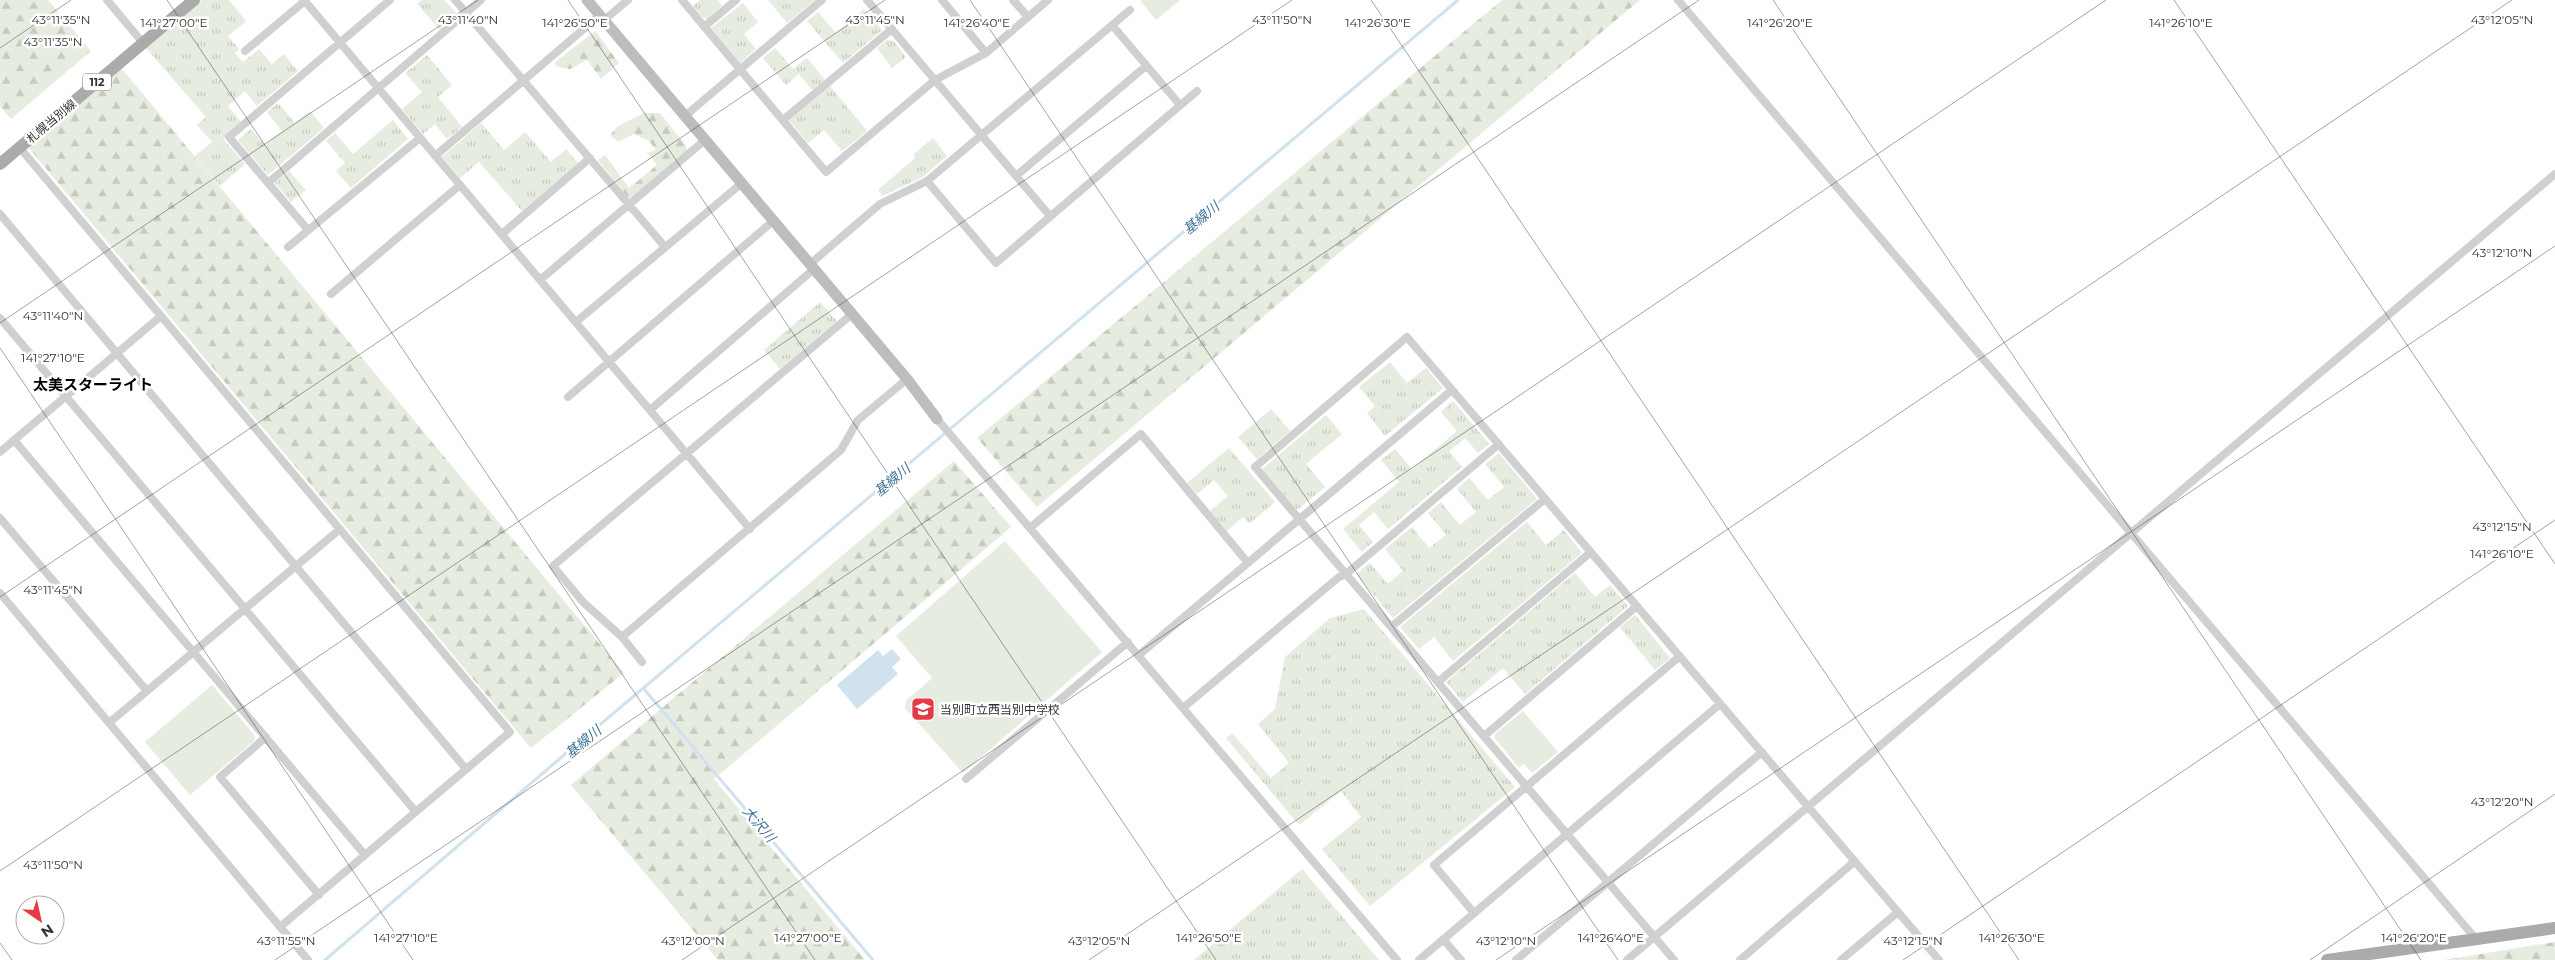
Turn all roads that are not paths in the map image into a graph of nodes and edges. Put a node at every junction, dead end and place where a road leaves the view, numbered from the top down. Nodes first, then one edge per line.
1 (107, 0) edge
2 (194, 0) edge
3 (305, 0) edge
4 (390, 0) edge
5 (455, 0) edge
6 (481, 0) edge
7 (587, 0) edge
8 (628, 0) edge
9 (682, 0) edge
10 (736, 0) edge
11 (822, 0) edge
12 (867, 0) edge
13 (942, 0) edge
14 (1013, 0) edge
15 (1048, 0) edge
16 (1678, 0) edge
17 (1130, 10) dead end
18 (466, 13) junction
19 (1028, 17) junction
20 (602, 18) junction
21 (1112, 25) junction
22 (704, 27) junction
23 (892, 29) junction
24 (143, 43) junction
25 (340, 43) junction
26 (245, 51) dead end
27 (986, 52) junction
28 (1146, 66) junction
29 (740, 69) junction
30 (935, 80) junction
31 (524, 81) junction
32 (378, 88) junction
33 (1197, 91) dead end
34 (1180, 105) junction
35 (685, 116) junction
36 (783, 120) junction
37 (982, 135) junction
38 (420, 138) junction
39 (705, 140) junction
40 (20, 148) junction
41 (435, 156) junction
42 (590, 158) junction
43 (0, 164) edge
44 (2555, 174) edge
45 (1016, 176) junction
46 (927, 181) junction
47 (268, 183) junction
48 (742, 183) junction
49 (460, 185) junction
50 (629, 204) junction
51 (0, 214) edge
52 (1050, 216) junction
53 (774, 221) junction
54 (308, 230) junction
55 (502, 234) junction
56 (288, 247) dead end
57 (665, 247) junction
58 (812, 266) junction
59 (540, 280) junction
60 (331, 294) dead end
61 (852, 314) junction
62 (161, 316) junction
63 (0, 318) edge
64 (576, 322) junction
65 (117, 353) junction
66 (609, 362) junction
67 (907, 379) junction
68 (1452, 390) junction
69 (66, 396) junction
70 (568, 397) dead end
71 (650, 410) junction
72 (937, 419) joint
73 (14, 440) junction
74 (1499, 444) junction
75 (0, 452) edge
76 (686, 453) junction
77 (1545, 499) junction
78 (0, 518) edge
79 (1300, 519) junction
80 (1031, 526) junction
81 (340, 529) junction
82 (750, 529) junction
83 (2130, 534) junction
84 (1591, 552) junction
85 (1248, 563) junction
86 (296, 566) junction
87 (1346, 574) junction
88 (0, 593) edge
89 (1637, 606) junction
90 (245, 609) junction
91 (1391, 627) junction
92 (622, 637) junction
93 (1128, 642) junction
94 (194, 652) junction
95 (1140, 655) junction
96 (1680, 656) junction
97 (642, 662) dead end
98 (1438, 682) junction
99 (147, 691) junction
100 (1720, 704) junction
101 (1184, 707) junction
102 (110, 722) junction
103 (1484, 736) junction
104 (266, 737) junction
105 (1762, 752) junction
106 (466, 769) junction
107 (966, 779) dead end
108 (1527, 787) junction
109 (1808, 807) junction
110 (416, 812) junction
111 (1567, 834) junction
112 (365, 855) junction
113 (1855, 861) junction
114 (1608, 882) junction
115 (319, 895) junction
116 (1898, 912) junction
117 (1474, 913) junction
118 (280, 927) junction
119 (2555, 928) edge
120 (1655, 937) junction
121 (1443, 939) junction
122 (2476, 939) junction
123 (308, 960) edge
124 (1397, 960) edge
125 (1419, 960) edge
126 (1461, 960) edge
127 (1516, 960) edge
128 (1627, 960) edge
129 (1674, 960) edge
130 (1740, 960) edge
131 (1841, 960) edge
132 (1939, 960) edge
133 (2327, 960) edge

1 - 24 street
2 - 24 main road, 札幌当別線 / 112
3 - 25 street
3 - 26 street
4 - 25 street
5 - 18 street
6 - 18 street
7 - 20 street
8 - 20 street
9 - 22 street
10 - 22 street
11 - 29 street
12 - 23 street
13 - 27 street
14 - 19 street
15 - 19 street
16 - 83 street
17 - 21 street
18 - 31 street
18 - 32 street
19 - 27 street
20 - 31 street
20 - 35 street
21 - 28 street
21 - 37 street
22 - 29 street
23 - 30 street
23 - 36 street
24 - 40 main road, 札幌当別線 / 112
25 - 32 street
25 - 47 street
27 - 30 street
28 - 34 street
28 - 45 street
29 - 35 street
29 - 36 street
30 - 36 street
30 - 37 street
31 - 41 street
31 - 42 street
32 - 38 street
32 - 47 street
33 - 34 street
34 - 52 street
35 - 39 street
37 - 45 street
37 - 46 street
38 - 41 street
38 - 54 street
39 - 48 street
39 - 50 street
40 - 43 main road, 札幌当別線 / 112
40 - 62 street
41 - 49 street
42 - 50 street
42 - 55 street
44 - 83 street
45 - 52 street
46 - 52 street
46 - 58 street
47 - 54 street
48 - 53 street
48 - 57 street
49 - 55 street
49 - 60 street
50 - 57 street
50 - 59 street
51 - 65 street
53 - 58 street
53 - 66 street
54 - 56 street
55 - 59 street
57 - 64 street
58 - 61 street
58 - 71 street
59 - 64 street
61 - 67 street
61 - 76 street
62 - 65 street
62 - 81 street
63 - 69 street
64 - 66 street
65 - 69 street
65 - 86 street
66 - 70 street
66 - 71 street
67 - 72 street
67 - 82 street
68 - 74 street
68 - 79 street
68 - 79 street
69 - 73 street
69 - 90 street
71 - 76 street
72 - 80 street
73 - 75 street
73 - 94 street
74 - 77 street
74 - 87 street
76 - 82 street
76 - 92 street
77 - 84 street
77 - 91 street
78 - 99 street
79 - 85 street
79 - 87 street
80 - 85 street
80 - 93 street
81 - 86 street
81 - 106 street
82 - 92 street
83 - 109 street
83 - 122 street
84 - 89 street
84 - 98 street
85 - 95 street
86 - 90 street
86 - 106 street
87 - 91 street
87 - 101 street
88 - 102 street
89 - 96 street
89 - 103 street
90 - 94 street
90 - 110 street
91 - 98 street
92 - 97 street
93 - 95 street
93 - 107 street
94 - 99 street
94 - 104 street
95 - 101 street
96 - 100 street
96 - 108 street
98 - 103 street
99 - 102 street
100 - 105 street
100 - 111 street
101 - 124 street
102 - 118 street
103 - 108 street
104 - 112 street
104 - 115 street
105 - 109 street
105 - 114 street
106 - 110 street
108 - 111 street
108 - 117 street
109 - 113 street
109 - 120 street
110 - 112 street
111 - 114 street
111 - 117 street
112 - 115 street
113 - 116 street
113 - 130 street
114 - 120 street
114 - 127 street
115 - 118 street
116 - 131 street
116 - 132 street
117 - 121 street
118 - 123 street
119 - 122 main road
120 - 128 street
120 - 129 street
121 - 125 street
121 - 126 street
122 - 133 main road

